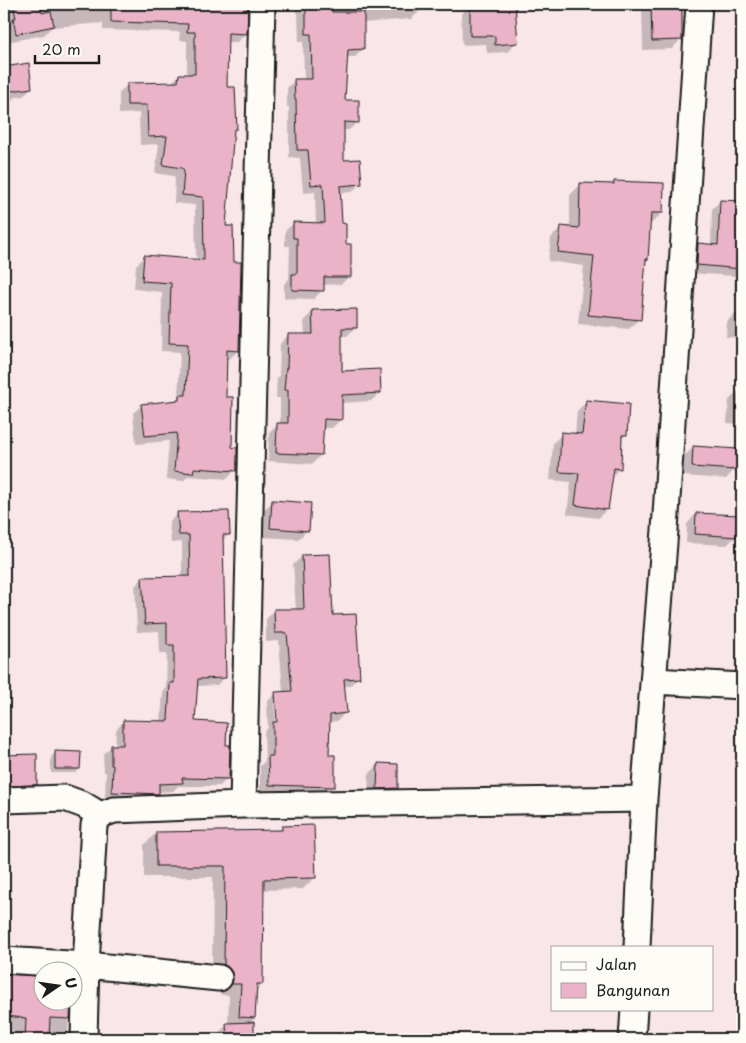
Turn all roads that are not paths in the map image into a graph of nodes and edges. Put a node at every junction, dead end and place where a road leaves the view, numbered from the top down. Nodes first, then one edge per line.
1 (262, 4) edge
2 (699, 4) edge
3 (654, 681) junction
4 (742, 686) edge
5 (644, 798) junction
6 (4, 800) edge
7 (243, 805) junction
8 (100, 815) junction
9 (637, 946) edge
10 (4, 960) edge
11 (86, 965) junction
12 (219, 978) dead end
13 (634, 1010) edge
14 (84, 1039) edge
15 (632, 1039) edge

1 - 7 street
2 - 3 street
3 - 4 street
3 - 5 street
5 - 7 street
5 - 9 street
6 - 8 street
7 - 8 street
8 - 11 street
10 - 11 street
11 - 12 street
11 - 14 street
13 - 15 street

